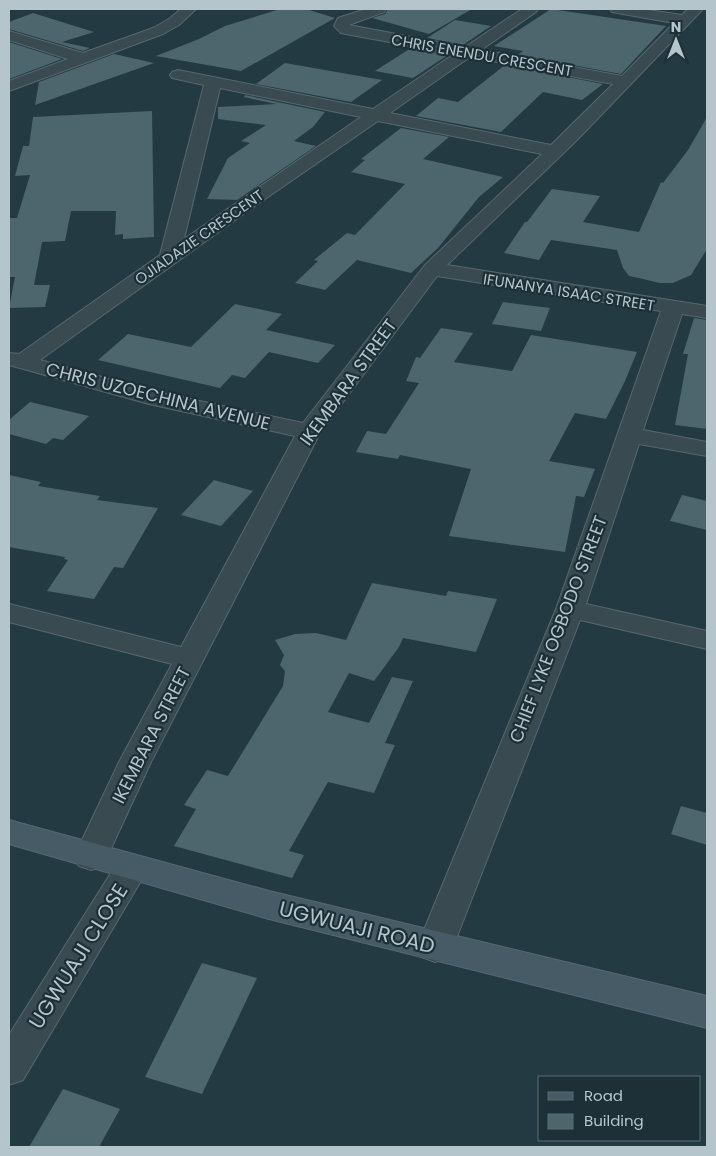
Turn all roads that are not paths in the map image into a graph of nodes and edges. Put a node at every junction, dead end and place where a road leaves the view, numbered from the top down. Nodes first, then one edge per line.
1 (189, 9) edge
2 (379, 9) edge
3 (531, 9) edge
4 (617, 9) edge
5 (691, 14) edge
6 (9, 35) edge
7 (469, 52) junction
8 (85, 59) junction
9 (27, 60) dead end
10 (54, 70) junction
11 (9, 72) edge
12 (178, 75) dead end
13 (28, 80) junction
14 (625, 81) junction
15 (213, 82) junction
16 (9, 86) edge
17 (377, 115) junction
18 (554, 151) junction
19 (169, 258) junction
20 (432, 269) junction
21 (673, 308) junction
22 (707, 312) edge
23 (16, 360) edge
24 (309, 432) junction
25 (629, 435) junction
26 (707, 450) edge
27 (570, 608) junction
28 (9, 613) edge
29 (707, 640) edge
30 (190, 659) junction
31 (9, 832) edge
32 (91, 857) junction
33 (131, 869) junction
34 (435, 947) junction
35 (707, 1012) edge
36 (9, 1068) edge

1 - 8 street
2 - 7 street, CHRIS ENENDU CRESCENT
3 - 7 street, OJIADAZIE CRESCENT
4 - 5 street
5 - 14 street, IKEMBARA STREET
6 - 8 street
7 - 14 street, CHRIS ENENDU CRESCENT
7 - 17 street, OJIADAZIE CRESCENT
8 - 10 street
9 - 10 street
10 - 13 street
11 - 13 street
12 - 15 street
13 - 16 street
14 - 18 street, IKEMBARA STREET
15 - 17 street
15 - 19 street
17 - 18 street
17 - 19 street, OJIADAZIE CRESCENT
18 - 20 street, IKEMBARA STREET
19 - 23 street, OJIADAZIE CRESCENT
20 - 21 street, IFUNANYA ISAAC STREET
20 - 24 street, IKEMBARA STREET
21 - 22 street, IFUNANYA ISAAC STREET
21 - 25 street, CHIEF LYKE OGBODO STREET
23 - 24 street, CHRIS UZOECHINA AVENUE
24 - 30 street, IKEMBARA STREET
25 - 26 street
25 - 27 street, CHIEF LYKE OGBODO STREET
27 - 29 street
27 - 34 street, CHIEF LYKE OGBODO STREET
28 - 30 street
30 - 32 street, IKEMBARA STREET
31 - 32 main road, UGWUAJI ROAD
32 - 33 main road, UGWUAJI ROAD
33 - 34 main road, UGWUAJI ROAD
33 - 36 street, UGWUAJI CLOSE
34 - 35 main road, UGWUAJI ROAD

